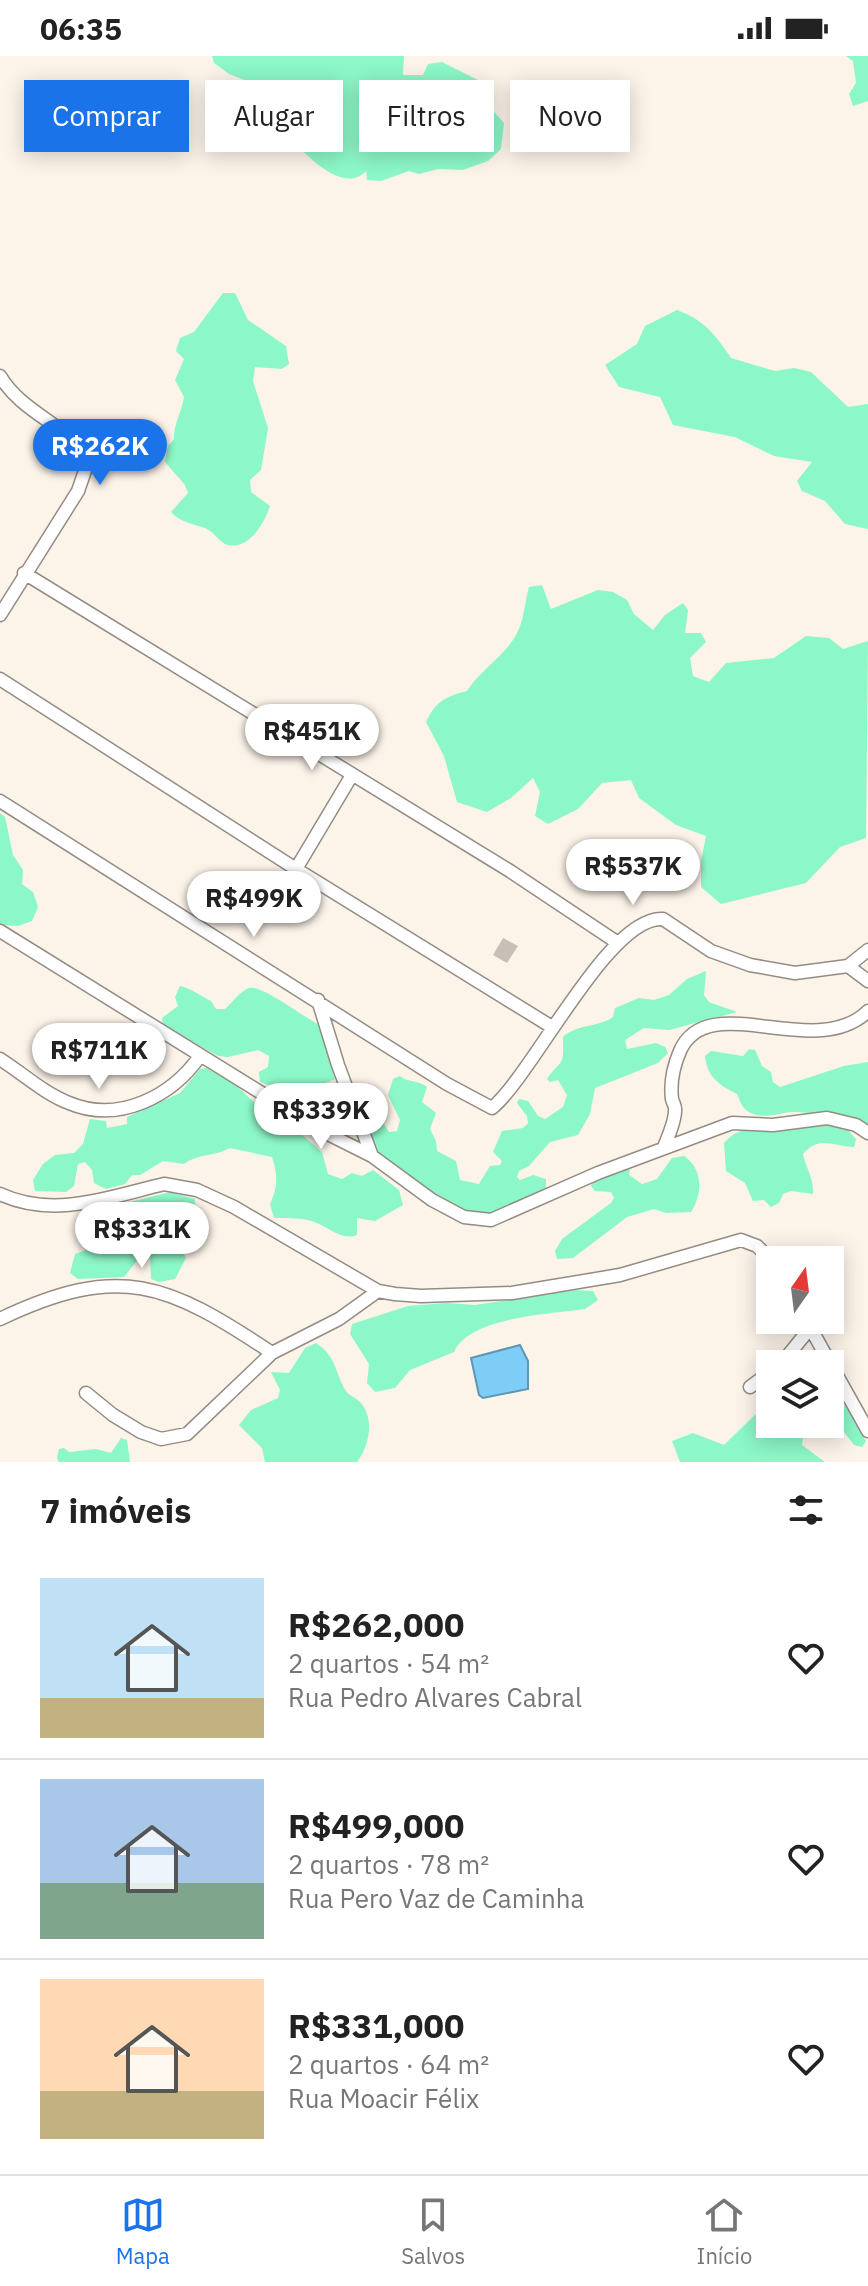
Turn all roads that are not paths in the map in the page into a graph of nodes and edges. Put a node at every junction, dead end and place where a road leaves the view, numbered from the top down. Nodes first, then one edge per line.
1 (0, 376) edge
2 (24, 573) junction
3 (0, 615) edge
4 (0, 679) edge
5 (352, 775) junction
6 (0, 801) edge
7 (296, 869) junction
8 (0, 931) edge
9 (618, 943) junction
10 (868, 950) edge
11 (848, 966) junction
12 (868, 981) edge
13 (318, 1000) junction
14 (868, 1011) edge
15 (552, 1027) junction
16 (200, 1056) junction
17 (0, 1059) edge
18 (868, 1133) edge
19 (664, 1147) junction
20 (372, 1156) junction
21 (0, 1194) edge
22 (757, 1246) edge
23 (378, 1291) junction
24 (0, 1319) edge
25 (814, 1334) edge
26 (272, 1353) junction
27 (756, 1382) edge
28 (750, 1387) dead end
29 (86, 1393) dead end
30 (868, 1431) edge

1 - 2 street
2 - 3 street
2 - 5 street
4 - 7 street
5 - 7 street
5 - 9 street
6 - 13 street
7 - 15 street
8 - 16 street
9 - 11 street
9 - 15 street
10 - 11 street
11 - 12 street
13 - 15 street
13 - 20 street
14 - 19 street
16 - 17 street
16 - 20 street
18 - 19 street
19 - 20 street
21 - 23 street
22 - 23 street
23 - 26 street
24 - 26 street
25 - 30 street
26 - 29 street
27 - 28 street

